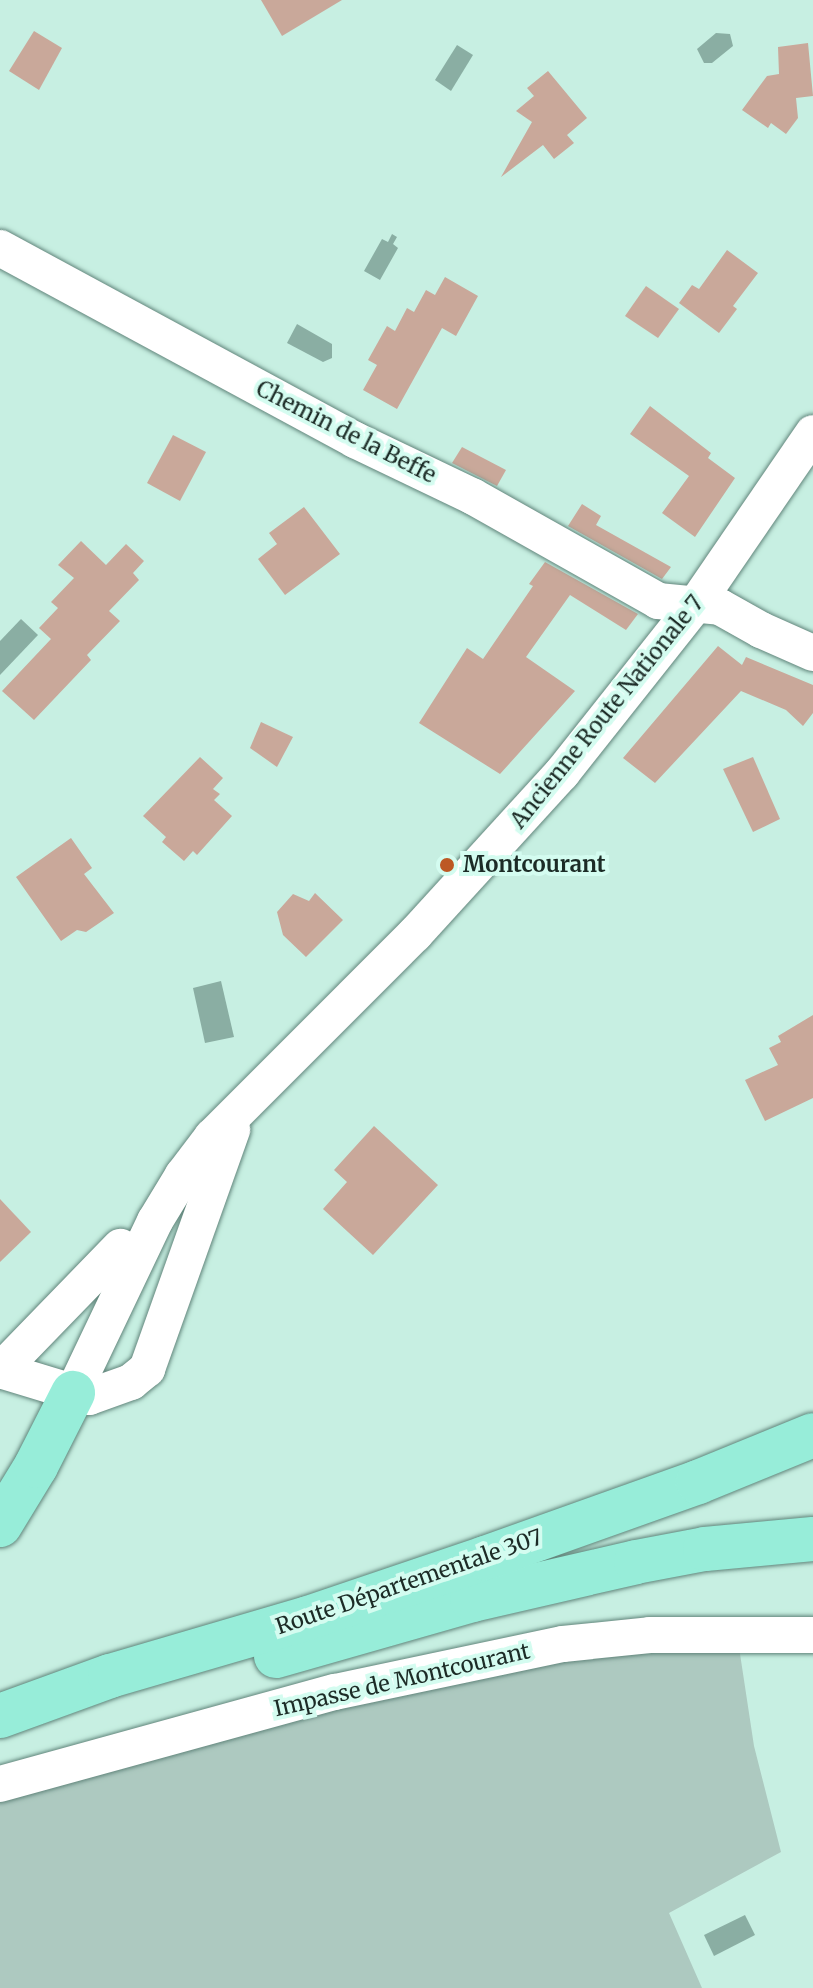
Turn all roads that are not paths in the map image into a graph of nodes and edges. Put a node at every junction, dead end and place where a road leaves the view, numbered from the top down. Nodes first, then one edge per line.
1 (0, 248) edge
2 (813, 433) edge
3 (696, 604) junction
4 (813, 653) edge
5 (243, 1108) junction
6 (120, 1247) dead end
7 (0, 1370) edge
8 (73, 1393) junction
9 (813, 1435) edge
10 (0, 1525) edge
11 (813, 1539) edge
12 (813, 1635) edge
13 (0, 1716) edge
14 (0, 1731) edge
15 (0, 1784) edge

1 - 3 street, Chemin de la Beffe
2 - 3 street, Ancienne Route Nationale 7
3 - 4 street, Chemin de la Beffe
3 - 5 street, Ancienne Route Nationale 7
5 - 8 street, Ancienne Route Nationale 7
5 - 8 street, Ancienne Route Nationale 7
6 - 7 street, Ancienne Route Nationale 7
7 - 8 street, Ancienne Route Nationale 7
8 - 10 main road
9 - 13 main road, Route Départementale 307
11 - 14 main road
12 - 15 street, Impasse de Montcourant

